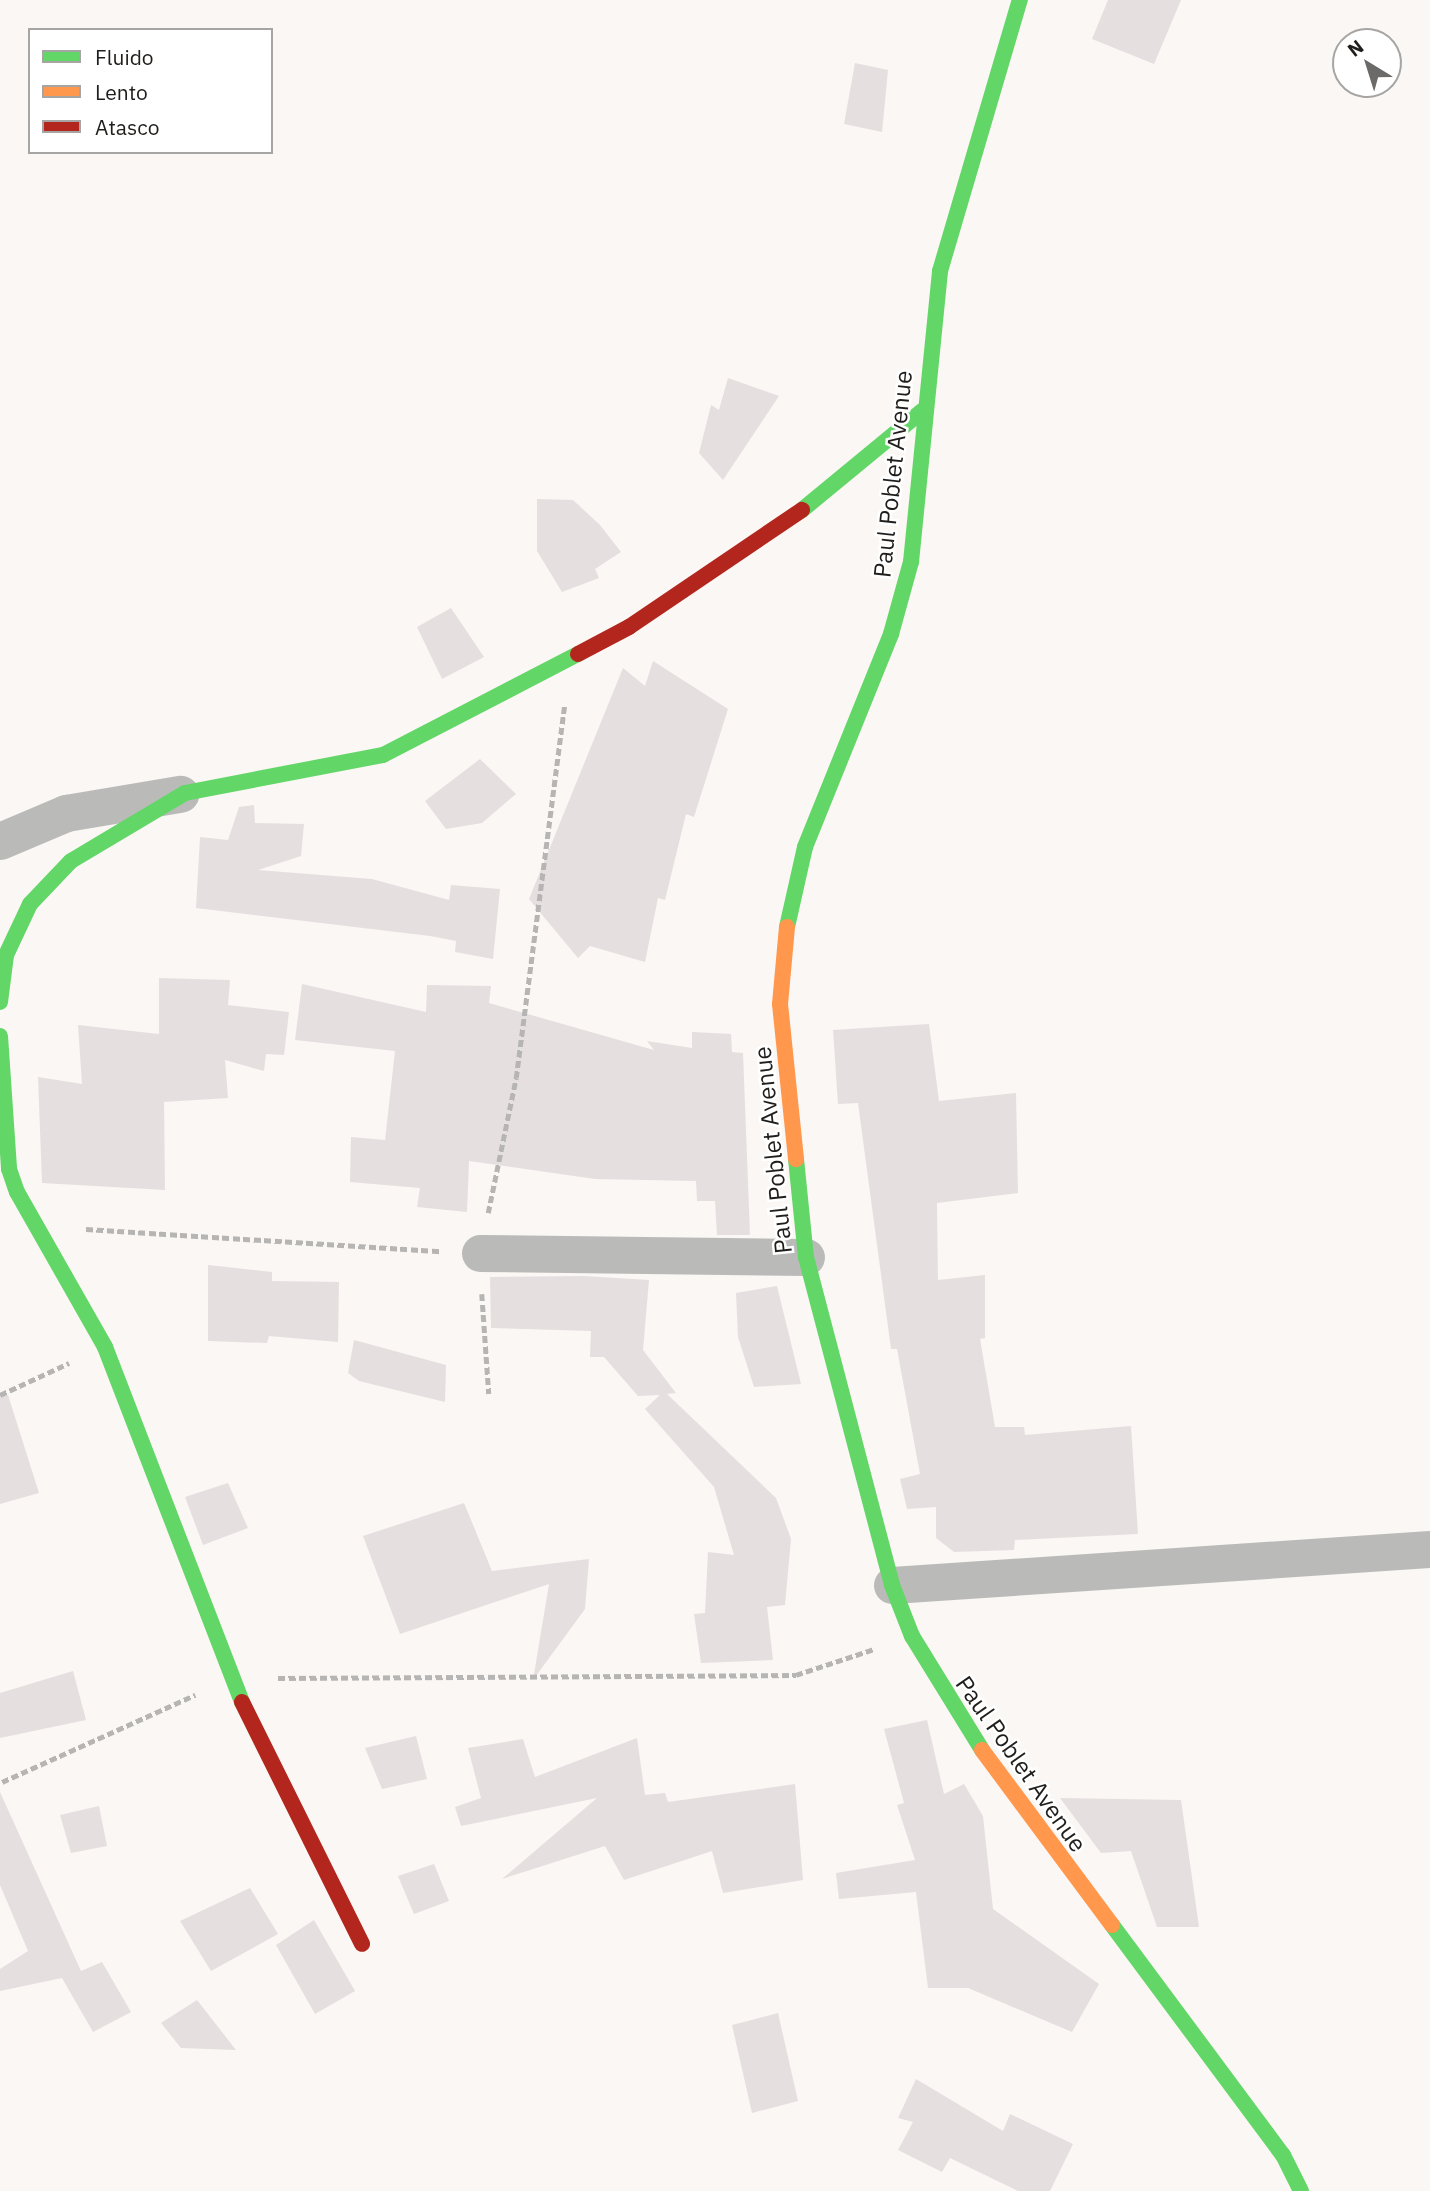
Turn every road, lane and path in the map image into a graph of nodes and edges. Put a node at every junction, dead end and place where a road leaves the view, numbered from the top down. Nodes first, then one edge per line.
1 (1020, 0) edge
2 (922, 411) junction
3 (572, 656) junction
4 (185, 793) junction
5 (0, 841) edge
6 (0, 1002) edge
7 (0, 1036) edge
8 (37, 1226) junction
9 (480, 1253) junction
10 (806, 1257) junction
11 (105, 1347) junction
12 (489, 1394) dead end
13 (0, 1395) edge
14 (1430, 1549) edge
15 (892, 1586) junction
16 (912, 1636) junction
17 (231, 1679) junction
18 (2, 1782) edge
19 (362, 1944) dead end
20 (1301, 2191) edge

1 - 2 main road, Paul Poblet Avenue
2 - 3 main road
2 - 10 main road, Paul Poblet Avenue
3 - 4 main road
3 - 9 path
4 - 5 street
4 - 6 main road
7 - 8 main road
8 - 9 path
8 - 11 main road
9 - 10 street
9 - 12 path
10 - 15 main road, Paul Poblet Avenue
11 - 13 path
11 - 17 main road
14 - 15 street
15 - 16 main road, Paul Poblet Avenue
16 - 17 path
16 - 20 main road, Paul Poblet Avenue
17 - 18 path
17 - 19 main road

